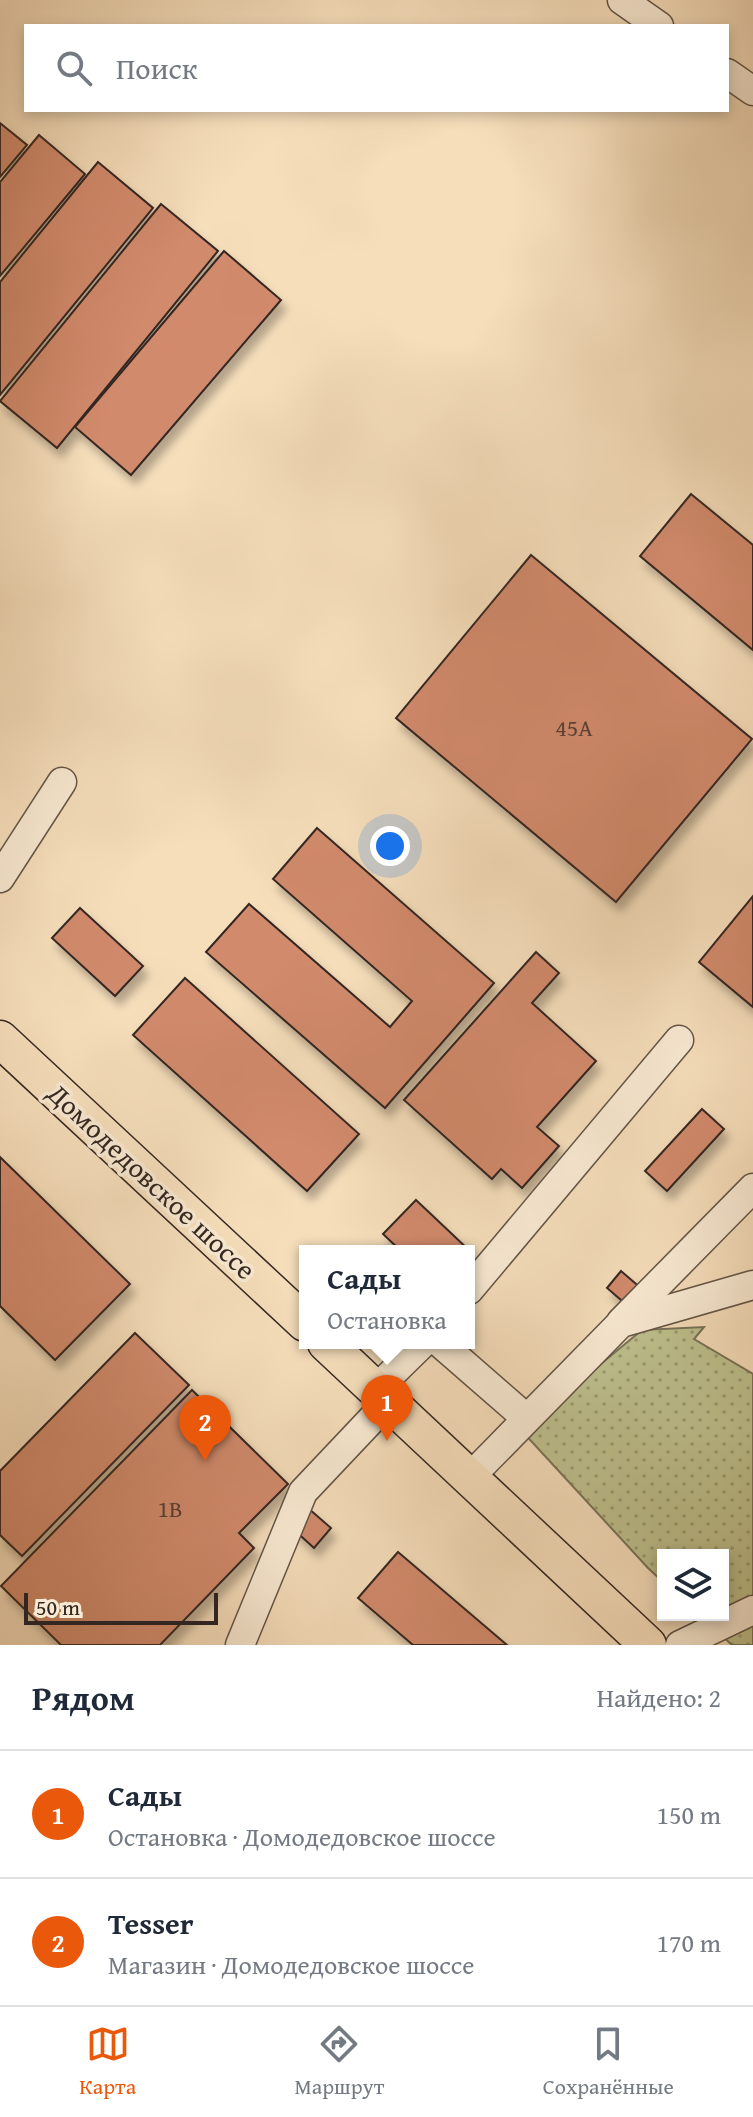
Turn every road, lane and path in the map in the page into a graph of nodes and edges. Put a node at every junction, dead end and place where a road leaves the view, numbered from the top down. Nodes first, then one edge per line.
1 (622, 0) edge
2 (656, 24) edge
3 (729, 74) edge
4 (753, 91) edge
5 (62, 782) dead end
6 (0, 878) edge
7 (0, 1039) edge
8 (679, 1040) dead end
9 (753, 1188) edge
10 (475, 1283) edge
11 (753, 1285) edge
12 (299, 1317) edge
13 (621, 1323) junction
14 (332, 1349) edge
15 (418, 1349) edge
16 (447, 1349) edge
17 (382, 1395) junction
18 (526, 1418) junction
19 (470, 1477) junction
20 (753, 1610) edge
21 (240, 1645) edge
22 (648, 1645) edge
23 (680, 1645) edge

1 - 2 lane
3 - 4 lane
5 - 6 lane
7 - 12 main road, Домодедовское шоссе
8 - 10 lane
9 - 13 lane
11 - 13 lane
13 - 18 lane
14 - 17 main road
15 - 17 lane
16 - 18 lane
17 - 19 main road
17 - 21 lane
18 - 19 lane
19 - 22 main road
20 - 23 lane

